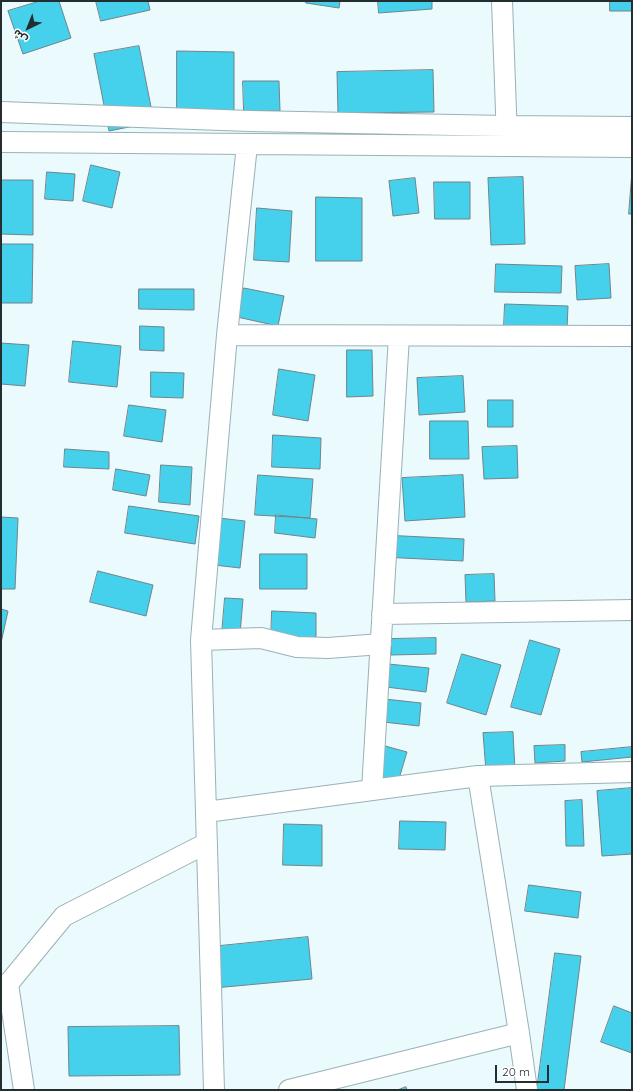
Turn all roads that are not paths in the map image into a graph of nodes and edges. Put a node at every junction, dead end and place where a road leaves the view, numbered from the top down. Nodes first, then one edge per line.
1 (502, 1) edge
2 (1, 112) edge
3 (506, 126) junction
4 (632, 126) edge
5 (1, 142) edge
6 (247, 145) junction
7 (507, 147) junction
8 (632, 148) edge
9 (227, 335) junction
10 (399, 336) junction
11 (632, 336) edge
12 (632, 610) edge
13 (382, 614) junction
14 (201, 640) junction
15 (381, 644) junction
16 (632, 772) edge
17 (478, 776) junction
18 (372, 790) junction
19 (206, 812) junction
20 (207, 843) junction
21 (4, 985) edge
22 (519, 1033) junction
23 (24, 1090) edge
24 (214, 1090) edge
25 (289, 1090) edge
26 (527, 1090) edge

1 - 3 street
2 - 3 street
3 - 4 street
3 - 7 street
5 - 6 street
6 - 7 street
6 - 9 street
7 - 8 street
9 - 10 street
9 - 14 street
10 - 11 street
10 - 13 street
12 - 13 street
13 - 15 street
14 - 15 street
14 - 19 street
15 - 18 street
16 - 17 street
17 - 18 street
17 - 22 street
18 - 19 street
19 - 20 street
20 - 21 street
20 - 24 street
21 - 23 street
22 - 25 street
22 - 26 street

